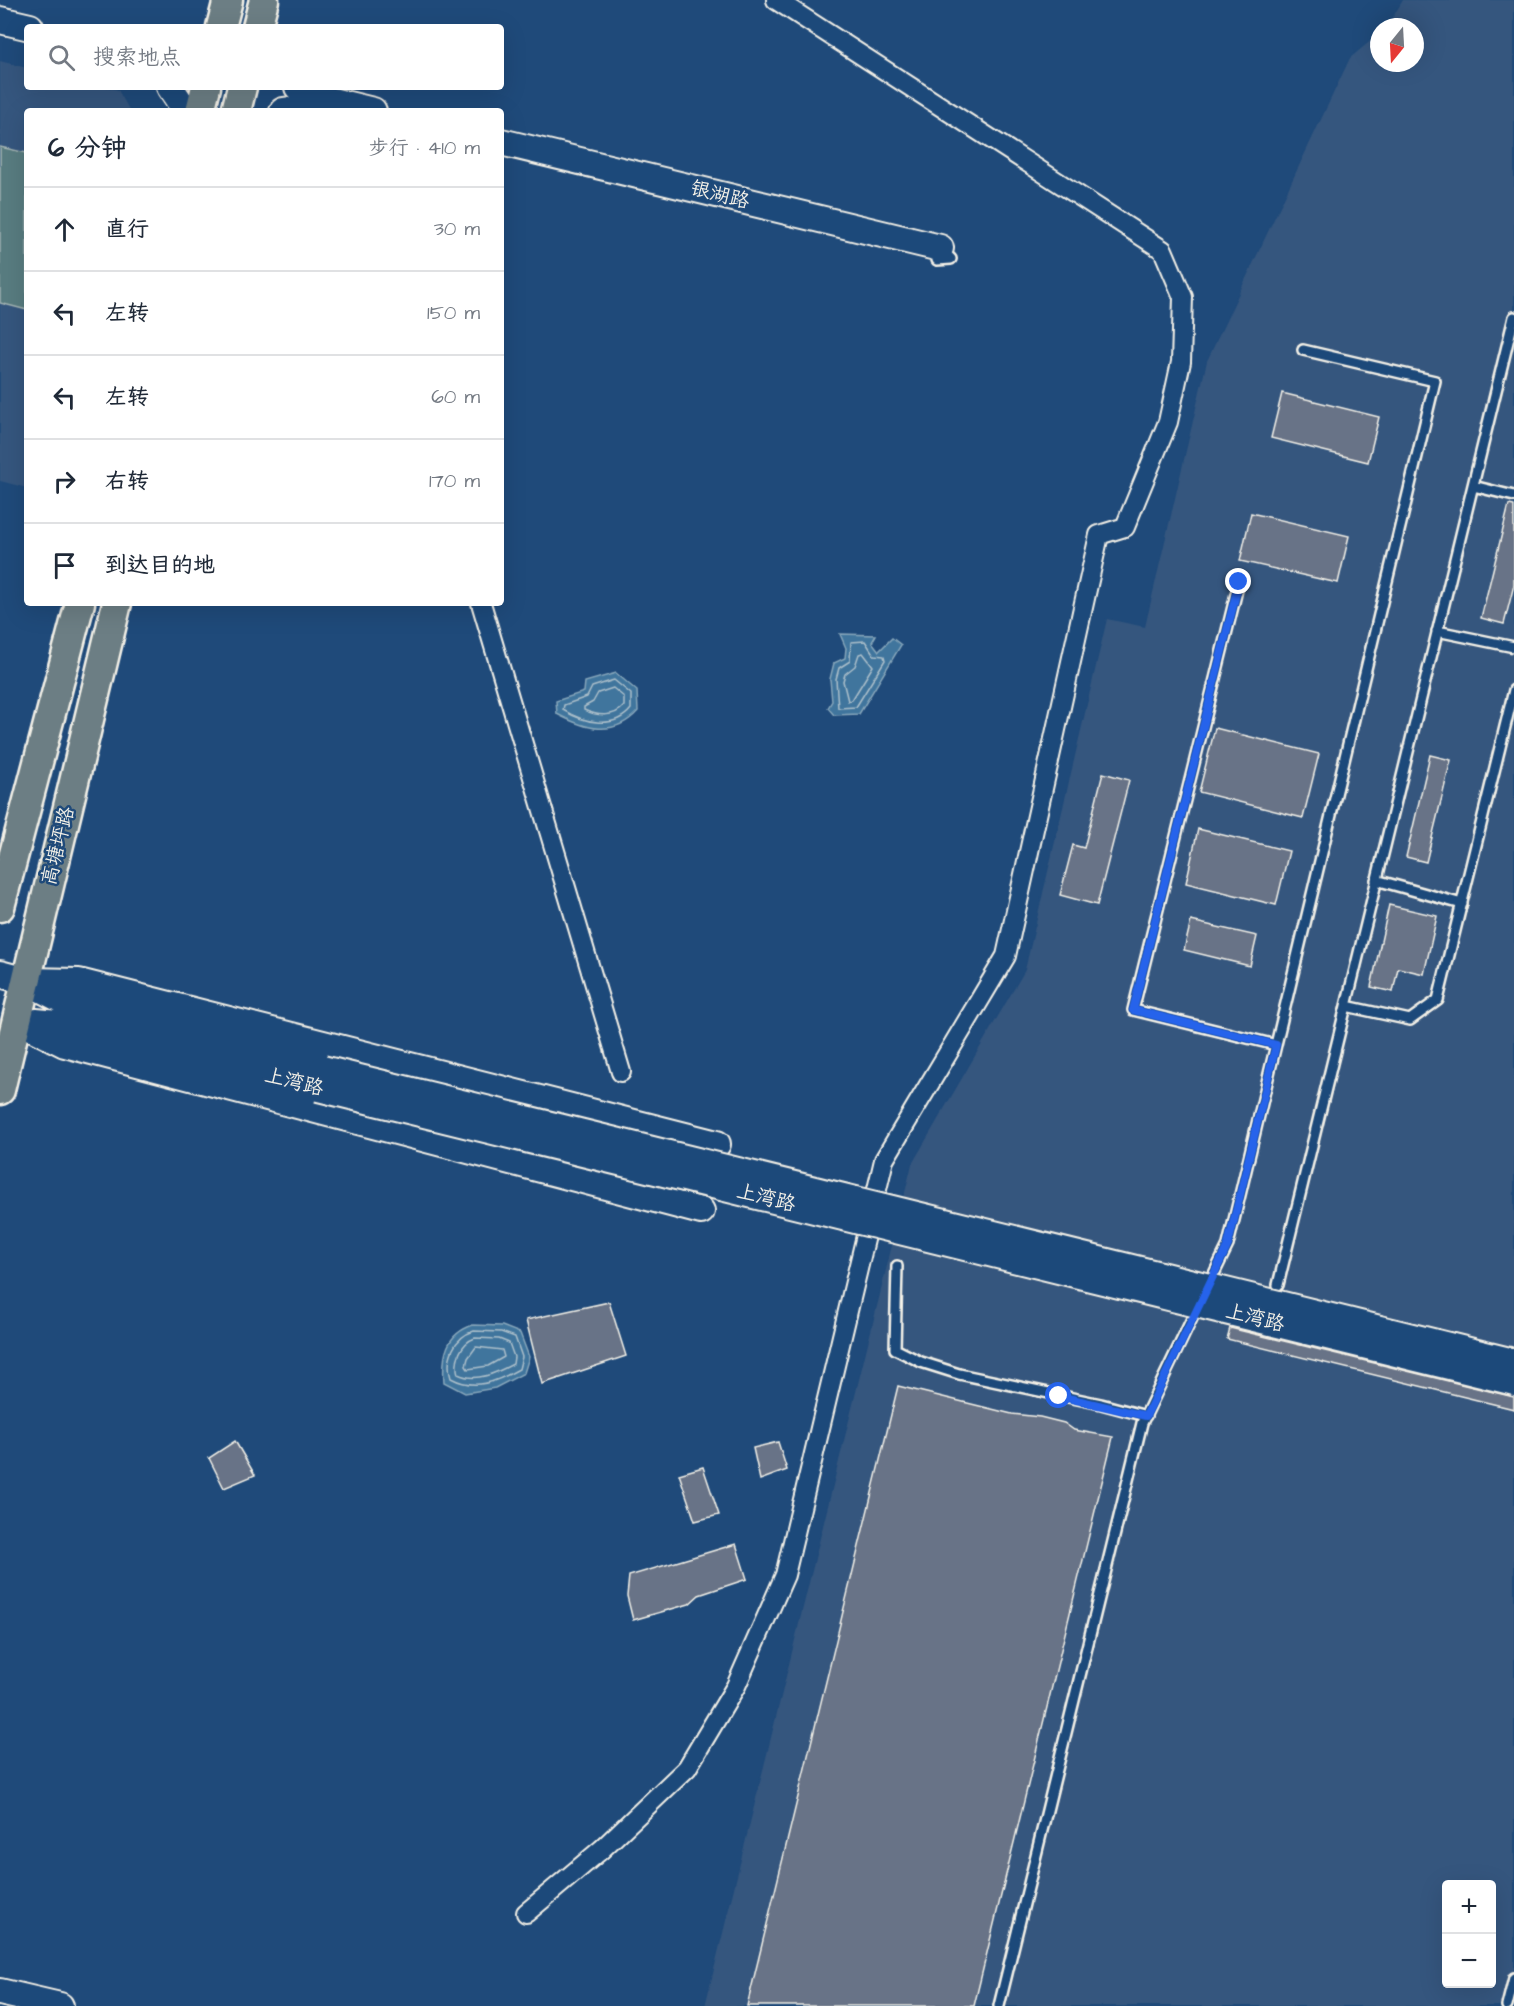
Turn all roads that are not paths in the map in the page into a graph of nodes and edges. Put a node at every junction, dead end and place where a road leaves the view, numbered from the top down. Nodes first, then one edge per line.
1 (776, 0) edge
2 (0, 20) edge
3 (24, 26) edge
4 (0, 34) edge
5 (24, 39) edge
6 (173, 90) edge
7 (205, 90) edge
8 (241, 90) edge
9 (302, 90) edge
10 (185, 108) edge
11 (201, 108) edge
12 (237, 108) edge
13 (361, 108) edge
14 (504, 143) edge
15 (504, 156) edge
16 (1514, 317) edge
17 (1303, 350) dead end
18 (1473, 486) junction
19 (1514, 496) edge
20 (1239, 582) dead end
21 (79, 606) edge
22 (116, 606) edge
23 (482, 606) edge
24 (1437, 631) junction
25 (1514, 646) edge
26 (1514, 690) edge
27 (1376, 880) junction
28 (1462, 904) junction
29 (0, 907) edge
30 (13, 978) edge
31 (1346, 1006) junction
32 (8, 1018) edge
33 (1276, 1045) junction
34 (621, 1072) dead end
35 (321, 1078) junction
36 (0, 1090) edge
37 (717, 1144) joint
38 (706, 1205) joint
39 (897, 1266) dead end
40 (1278, 1285) dead end
41 (1514, 1362) edge
42 (1514, 1382) edge
43 (1146, 1416) junction
44 (526, 1912) dead end
45 (1514, 1978) edge
46 (0, 1992) edge
47 (60, 2006) edge
48 (999, 2006) edge
49 (1507, 2006) edge

1 - 44 street
2 - 3 main road
4 - 5 main road
6 - 10 main road
7 - 11 main road
8 - 12 main road
9 - 13 main road
14 - 15 main road, 银湖路
16 - 18 lane
17 - 33 lane
18 - 19 lane
18 - 24 lane
20 - 33 lane
21 - 29 main road, 高塘坪路
22 - 30 main road, 高塘坪路
23 - 34 street
24 - 25 lane
24 - 27 lane
26 - 28 lane
27 - 28 lane
27 - 31 lane
28 - 31 lane
30 - 32 main road, 高塘坪路
30 - 35 main road, 上湾路
30 - 37 main road
31 - 40 lane
32 - 35 main road, 上湾路
32 - 36 main road, 高塘坪路
32 - 38 main road, 上湾路
33 - 43 lane
35 - 41 main road, 上湾路, bridge
35 - 42 main road, 上湾路, bridge
37 - 38 lane
39 - 43 lane
43 - 48 lane
45 - 49 lane
46 - 47 main road

